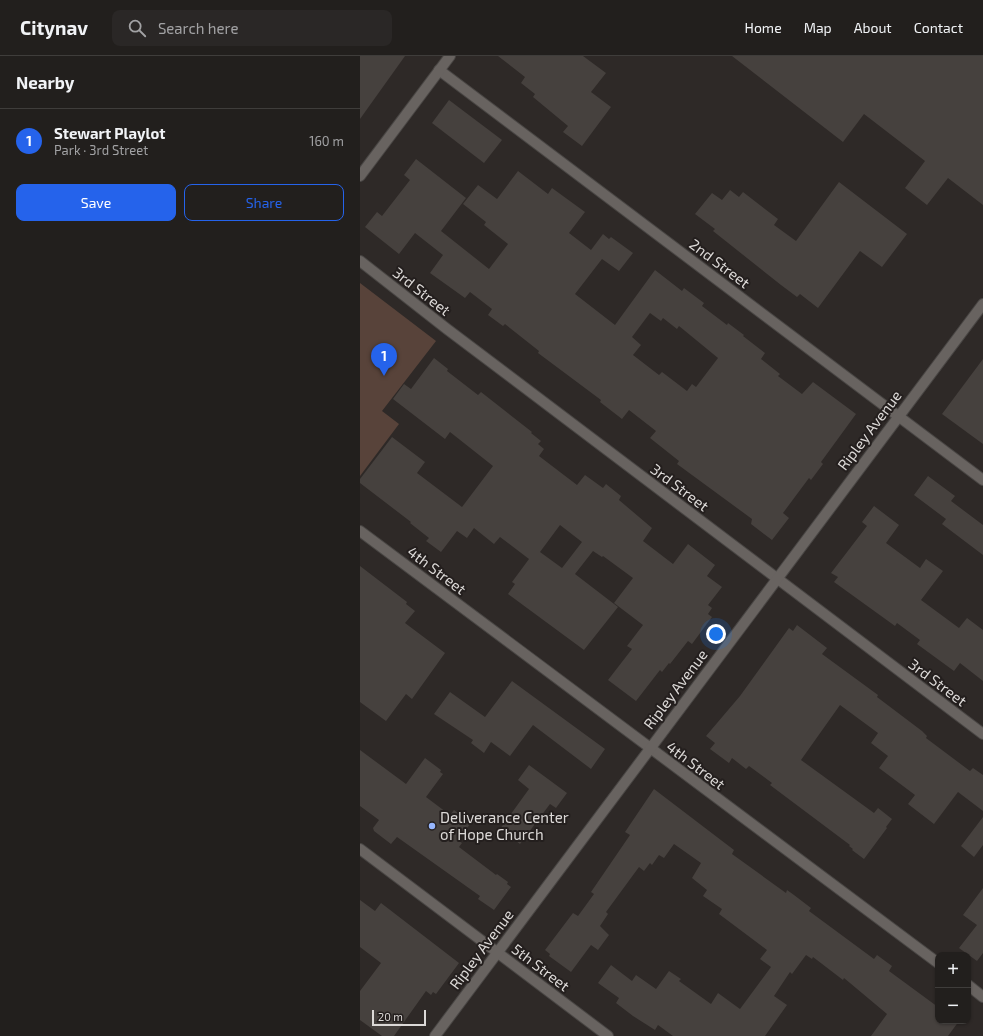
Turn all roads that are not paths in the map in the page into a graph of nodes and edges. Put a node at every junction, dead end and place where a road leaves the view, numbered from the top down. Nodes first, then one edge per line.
1 (450, 56) edge
2 (439, 70) junction
3 (360, 176) edge
4 (360, 261) edge
5 (983, 304) edge
6 (898, 417) junction
7 (983, 480) edge
8 (360, 531) edge
9 (777, 578) junction
10 (983, 734) edge
11 (649, 749) junction
12 (360, 849) edge
13 (497, 952) junction
14 (935, 961) edge
15 (971, 987) edge
16 (983, 996) edge
17 (435, 1036) edge
18 (608, 1036) edge

1 - 2 street
2 - 3 street
2 - 6 street, 2nd Street
4 - 9 street, 3rd Street
5 - 6 street, Ripley Avenue
6 - 7 street, 2nd Street
6 - 9 street, Ripley Avenue
8 - 11 street, 4th Street
9 - 10 street, 3rd Street
9 - 11 street, Ripley Avenue
11 - 13 street, Ripley Avenue
11 - 14 street, 4th Street
12 - 13 street, 5th Street
13 - 17 street, Ripley Avenue
13 - 18 street, 5th Street
15 - 16 street

